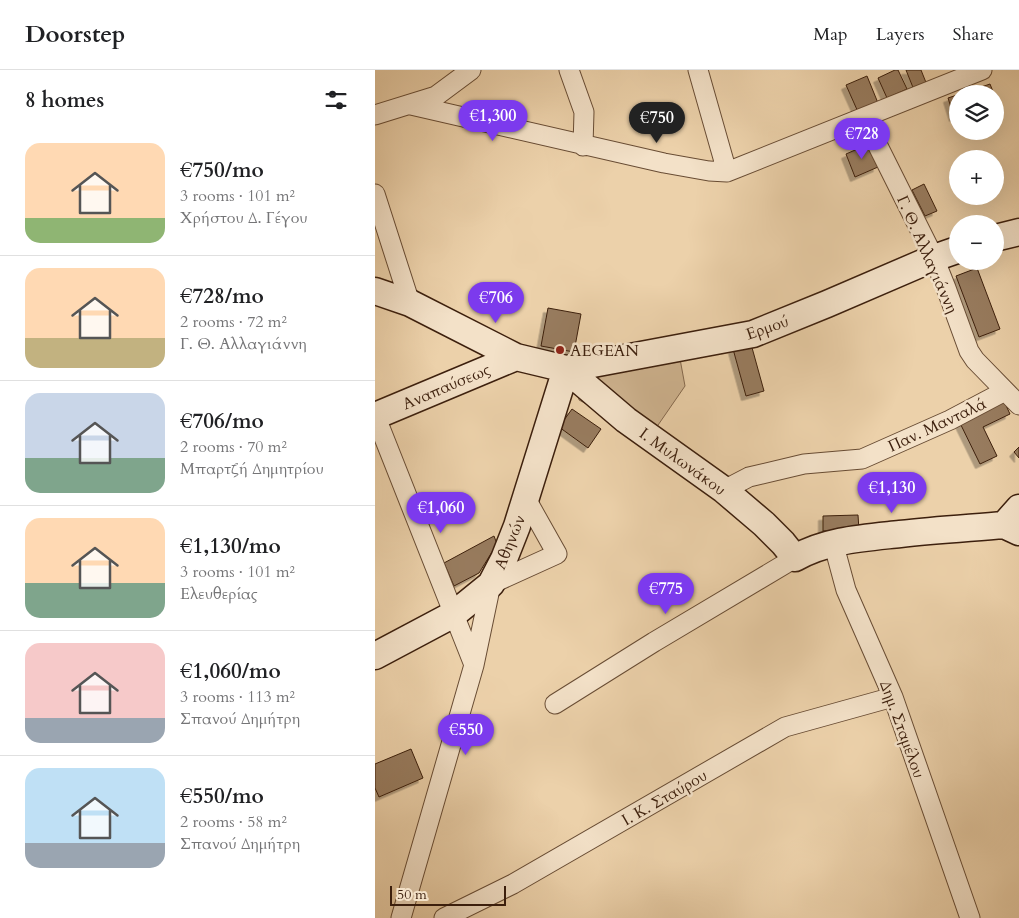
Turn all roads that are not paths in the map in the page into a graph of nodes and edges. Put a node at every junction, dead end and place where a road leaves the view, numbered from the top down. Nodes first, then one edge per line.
1 (471, 70) edge
2 (569, 70) edge
3 (698, 70) edge
4 (982, 70) edge
5 (411, 105) junction
6 (375, 115) edge
7 (864, 118) junction
8 (583, 146) junction
9 (727, 172) junction
10 (375, 194) edge
11 (1019, 232) edge
12 (1004, 236) edge
13 (946, 254) edge
14 (375, 291) edge
15 (410, 303) junction
16 (516, 357) junction
17 (566, 369) junction
18 (1005, 391) junction
19 (1019, 406) edge
20 (375, 416) edge
21 (724, 490) junction
22 (525, 497) junction
23 (1014, 522) edge
24 (833, 542) junction
25 (795, 558) junction
26 (491, 584) junction
27 (454, 614) junction
28 (375, 656) edge
29 (474, 665) junction
30 (893, 697) junction
31 (555, 704) dead end
32 (401, 918) edge
33 (444, 918) edge
34 (970, 918) edge

1 - 5 street
2 - 8 street
3 - 9 street
4 - 7 street
5 - 6 street
5 - 8 street
7 - 9 street
7 - 13 street, Γ. Θ. Αλλαγιάννη
8 - 9 street
10 - 15 street
11 - 12 main road
13 - 17 main road, Ερμού
13 - 18 street, Γ. Θ. Αλλαγιάννη
14 - 15 main road
15 - 16 main road
16 - 17 main road
16 - 20 main road, Αναπαύσεως
17 - 21 main road, Ι. Μυλωνάκου
17 - 22 main road, Αθηνών
18 - 19 street, Γ. Θ. Αλλαγιάννη
18 - 21 street, Παν. Μανταλά
20 - 27 street
21 - 25 main road, Ι. Μυλωνάκου
22 - 26 main road, Αθηνών
22 - 26 street
23 - 24 main road
24 - 25 main road
24 - 30 street, Δημ. Σταμέλου
25 - 31 street
26 - 27 main road, Αθηνών
26 - 29 street
27 - 28 main road, Αθηνών
27 - 29 street
29 - 32 street
30 - 33 street, Ι. Κ. Σταύρου
30 - 34 street, Δημ. Σταμέλου

